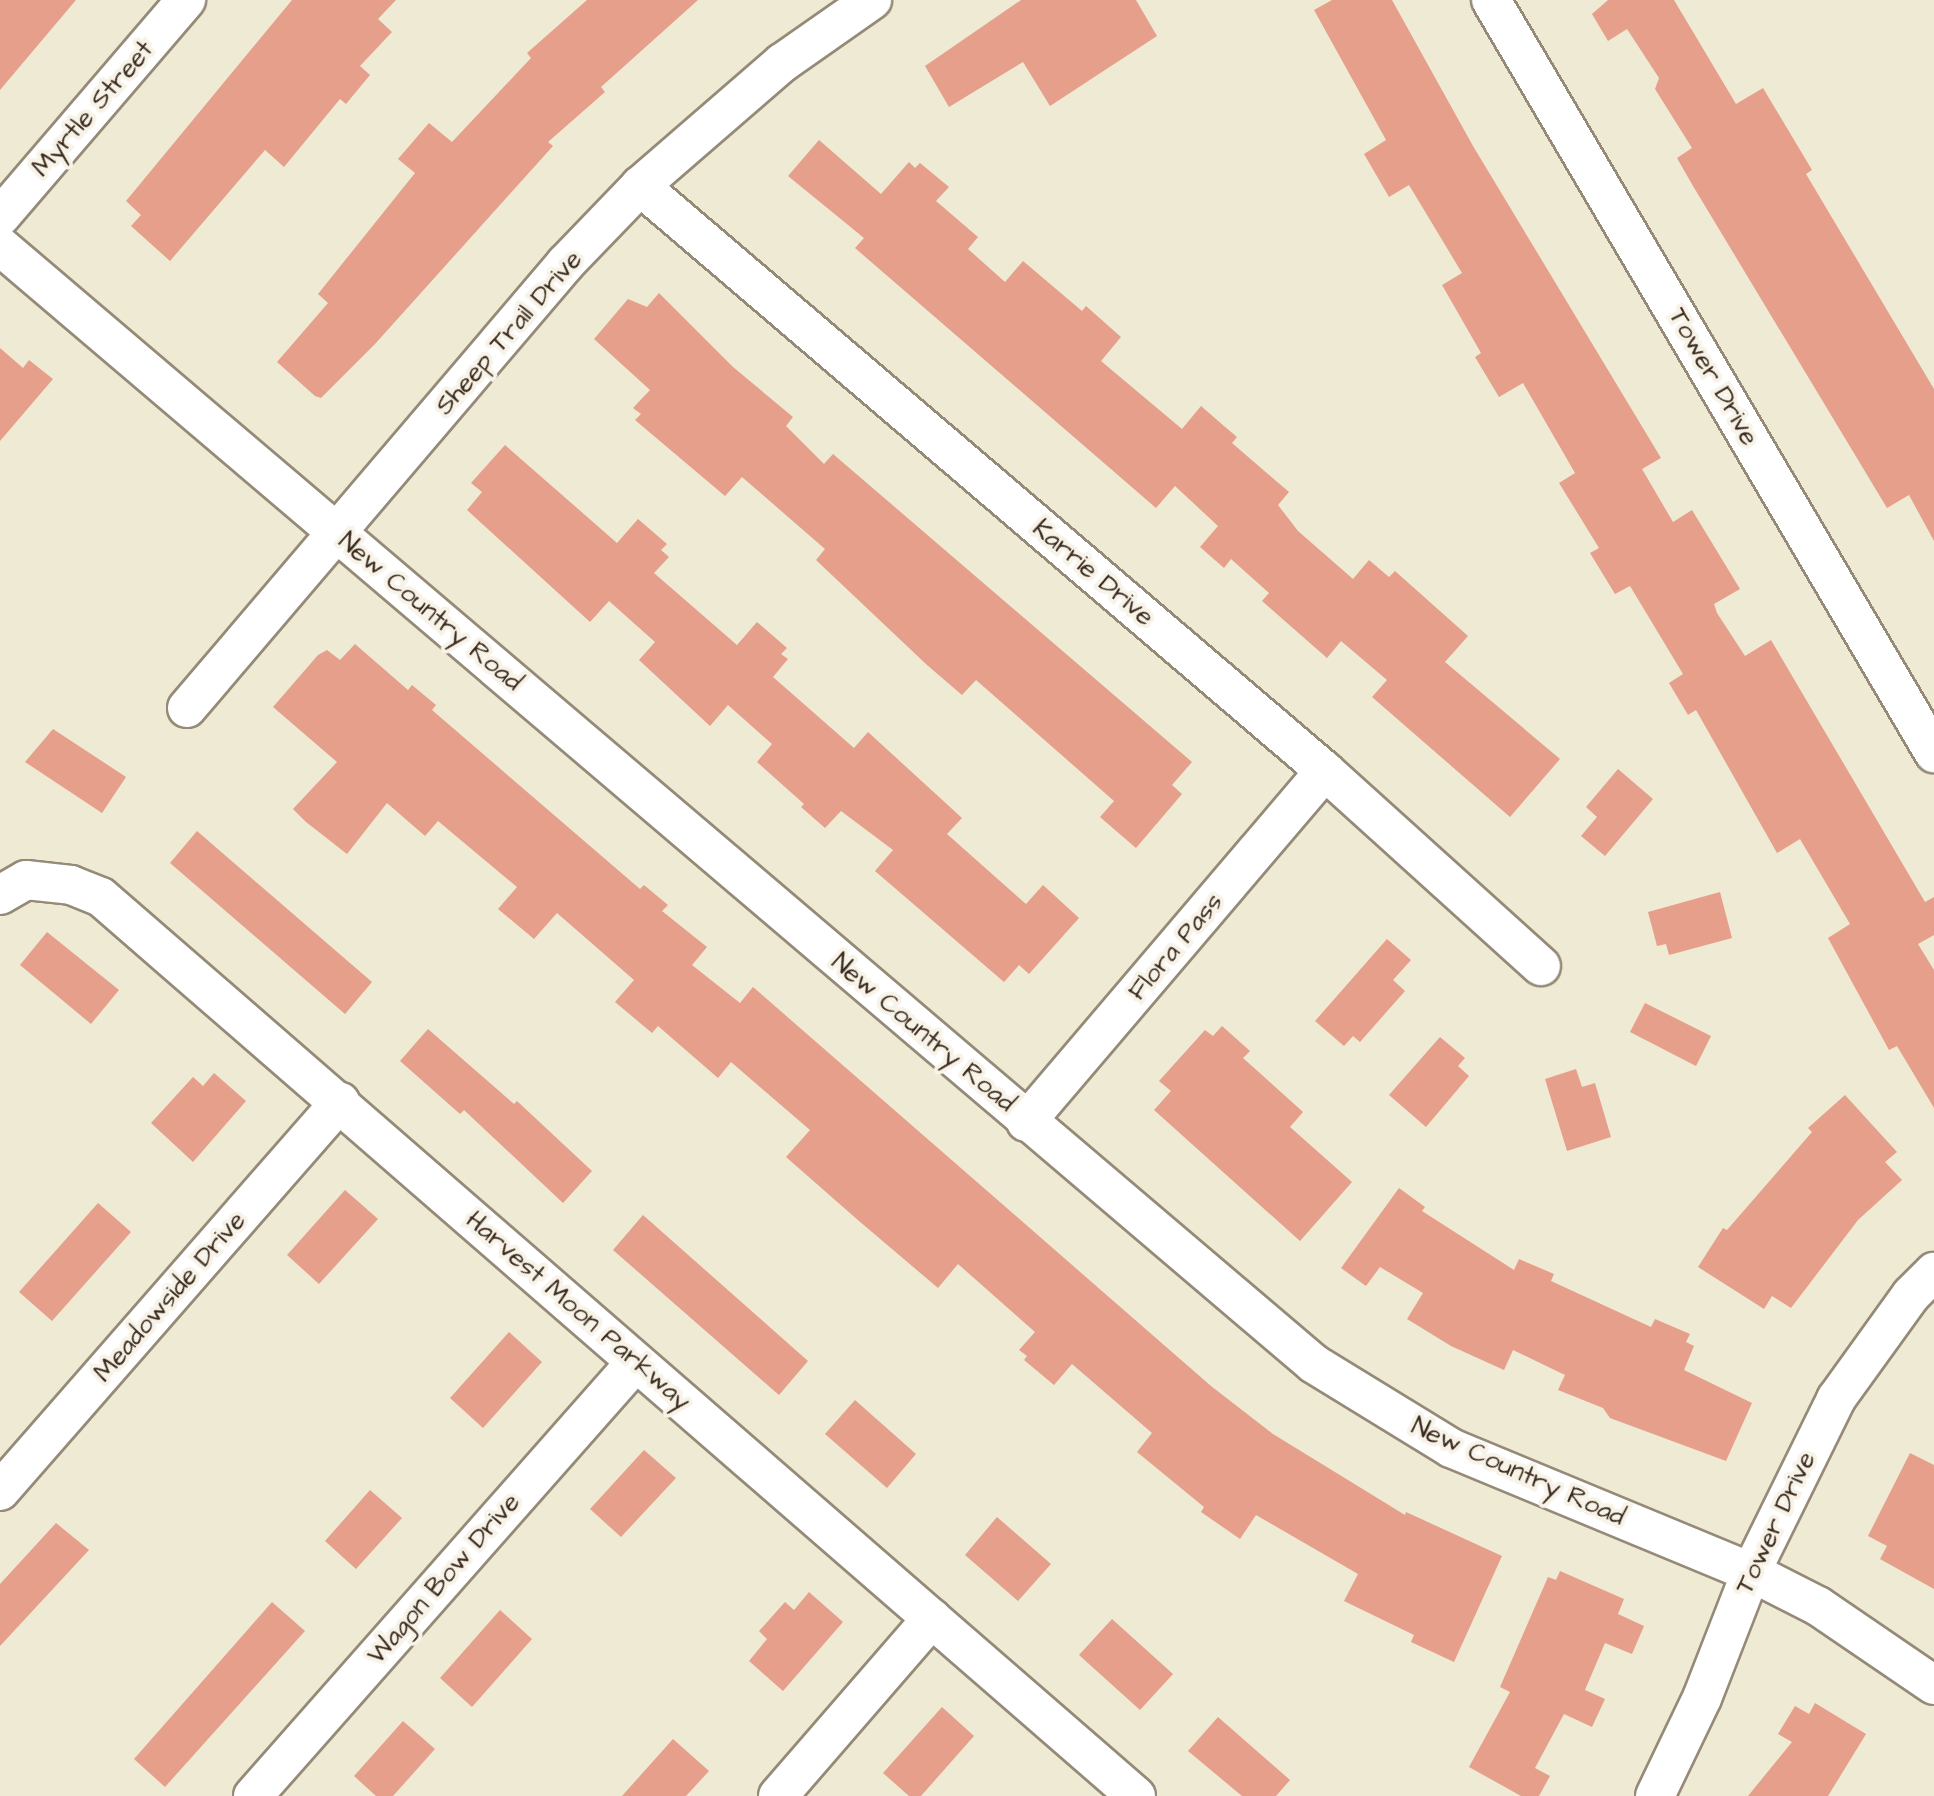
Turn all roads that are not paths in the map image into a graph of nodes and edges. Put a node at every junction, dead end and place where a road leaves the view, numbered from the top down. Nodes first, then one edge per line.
1 (186, 0) edge
2 (872, 0) edge
3 (1491, 0) edge
4 (640, 186) junction
5 (0, 217) edge
6 (0, 246) edge
7 (337, 533) junction
8 (187, 708) dead end
9 (1934, 753) edge
10 (1325, 771) junction
11 (0, 895) edge
12 (1541, 966) dead end
13 (340, 1102) junction
14 (1026, 1122) junction
15 (1934, 1272) edge
16 (635, 1363) junction
17 (0, 1491) edge
18 (1751, 1572) junction
19 (932, 1618) junction
20 (1934, 1685) edge
21 (253, 1796) edge
22 (778, 1796) edge
23 (1136, 1796) edge
24 (1655, 1796) edge

1 - 5 street, Myrtle Street
2 - 4 street, Sheep Trail Drive
3 - 9 street, Tower Drive
4 - 7 street, Sheep Trail Drive
4 - 10 street, Karrie Drive
6 - 7 street, New Country Road
7 - 8 street, Sheep Trail Drive
7 - 14 street, New Country Road
10 - 12 street, Karrie Drive
10 - 14 street, Flora Pass
11 - 13 street, Harvest Moon Parkway
13 - 16 street, Harvest Moon Parkway
13 - 17 street, Meadowside Drive
14 - 18 street, New Country Road
15 - 18 street, Tower Drive
16 - 19 street, Harvest Moon Parkway
16 - 21 street, Wagon Bow Drive
18 - 20 street, New Country Road
18 - 24 street, Tower Drive
19 - 22 street
19 - 23 street, Harvest Moon Parkway

